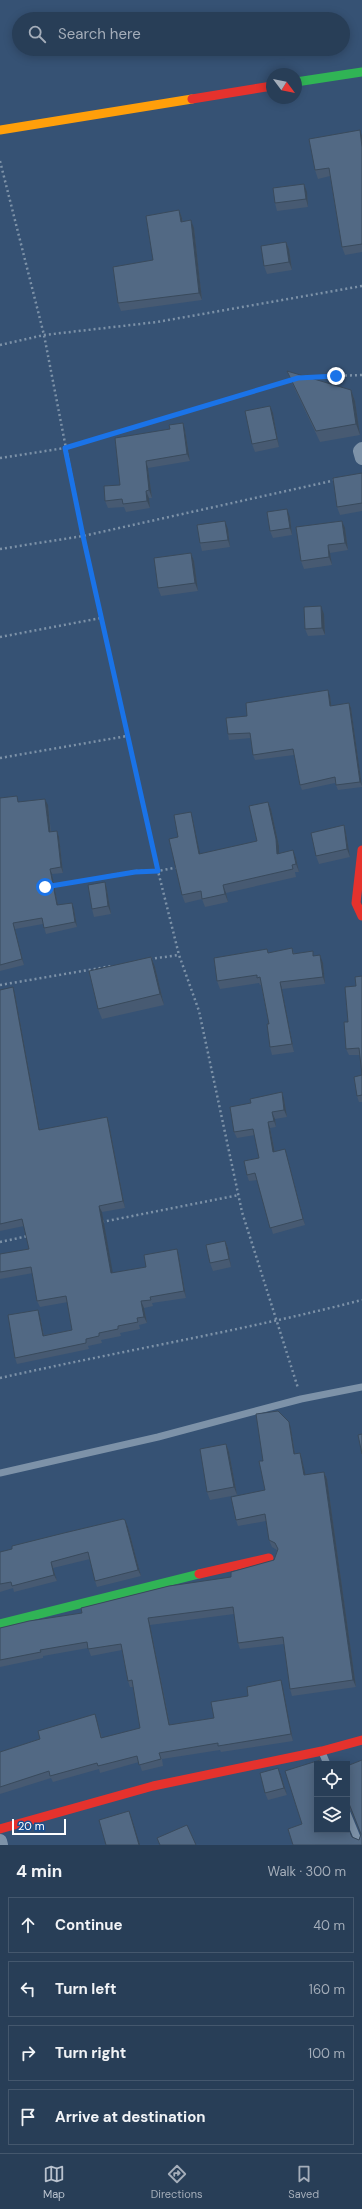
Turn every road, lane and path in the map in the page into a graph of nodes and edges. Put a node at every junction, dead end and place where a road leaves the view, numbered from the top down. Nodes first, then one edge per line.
1 (362, 72) edge
2 (302, 81) edge
3 (266, 87) edge
4 (0, 130) edge
5 (0, 162) edge
6 (362, 286) edge
7 (44, 335) junction
8 (0, 345) edge
9 (362, 375) edge
10 (65, 448) junction
11 (362, 448) edge
12 (0, 458) edge
13 (362, 458) edge
14 (339, 479) edge
15 (83, 536) junction
16 (0, 549) edge
17 (101, 618) junction
18 (0, 637) edge
19 (127, 736) junction
20 (0, 758) edge
21 (362, 850) edge
22 (184, 866) edge
23 (158, 871) junction
24 (45, 887) edge
25 (362, 916) edge
26 (179, 955) junction
27 (148, 960) edge
28 (117, 965) edge
29 (0, 985) edge
30 (239, 1195) junction
31 (100, 1222) edge
32 (31, 1236) edge
33 (0, 1242) edge
34 (362, 1300) edge
35 (278, 1322) junction
36 (0, 1378) edge
37 (362, 1387) edge
38 (301, 1400) junction
39 (0, 1473) edge
40 (269, 1558) dead end
41 (0, 1624) edge
42 (362, 1740) edge
43 (322, 1751) junction
44 (326, 1761) edge
45 (350, 1820) edge
46 (0, 1829) edge
47 (0, 1841) edge
48 (2, 1845) edge
49 (360, 1845) edge

1 - 2 street
3 - 4 street
5 - 7 path
6 - 7 path
7 - 8 path
7 - 10 path
9 - 10 path
10 - 12 path
10 - 15 path
11 - 13 street
14 - 15 path
15 - 16 path
15 - 17 path
17 - 18 path
17 - 19 path
19 - 20 path
19 - 23 path
21 - 25 street
22 - 23 path
23 - 24 path
23 - 26 path
26 - 27 path
26 - 30 path
28 - 29 path
30 - 31 path
30 - 35 path
32 - 33 path
34 - 35 path
35 - 36 path
35 - 38 path
37 - 38 lane
38 - 39 lane
40 - 41 street
42 - 43 street
43 - 44 lane
43 - 46 street
45 - 49 lane
47 - 48 street

